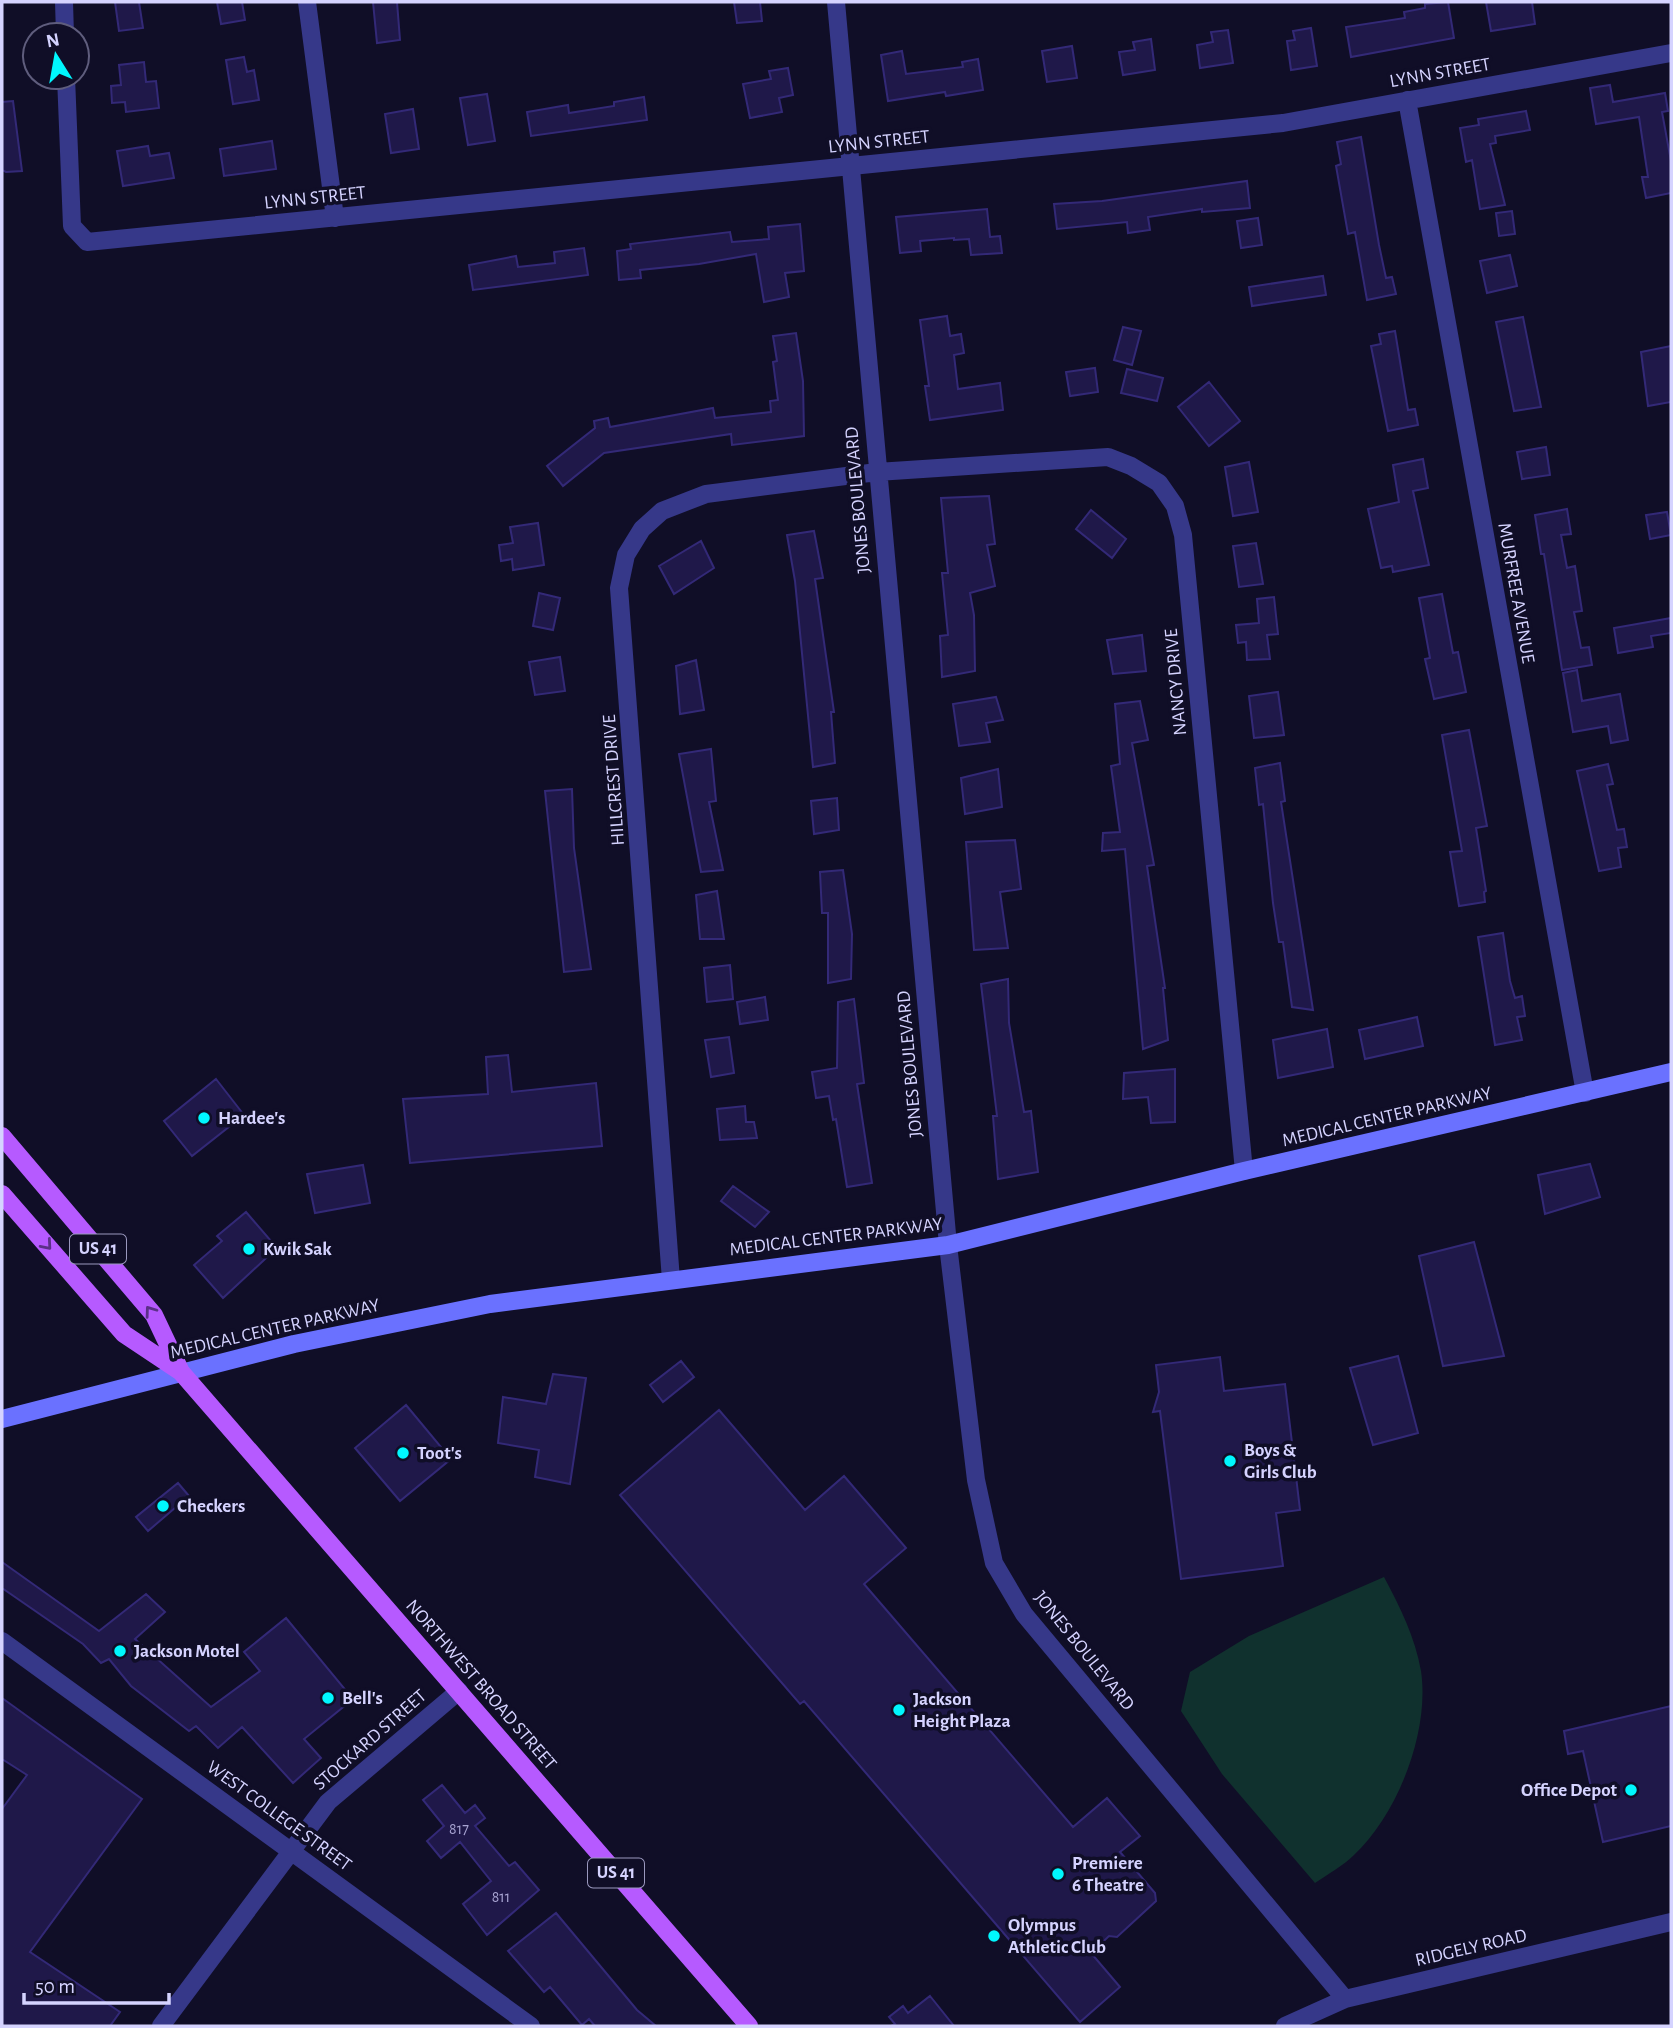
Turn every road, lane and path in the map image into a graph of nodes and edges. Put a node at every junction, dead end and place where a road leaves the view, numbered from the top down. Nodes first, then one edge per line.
1 (64, 2) edge
2 (307, 2) edge
3 (836, 2) edge
4 (65, 21) edge
5 (1671, 53) edge
6 (67, 91) edge
7 (1407, 100) junction
8 (849, 166) junction
9 (335, 218) junction
10 (877, 472) junction
11 (1671, 1072) edge
12 (1585, 1093) junction
13 (2, 1136) edge
14 (1244, 1171) junction
15 (2, 1194) edge
16 (948, 1245) junction
17 (671, 1280) junction
18 (181, 1372) junction
19 (2, 1419) edge
20 (2, 1641) edge
21 (459, 1691) junction
22 (290, 1850) junction
23 (1671, 1922) edge
24 (1345, 1999) junction
25 (161, 2026) edge
26 (531, 2026) edge
27 (749, 2026) edge
28 (1285, 2026) edge

1 - 4 street
2 - 9 street
3 - 8 street, JONES BOULEVARD
5 - 7 street, LYNN STREET
6 - 9 street, LYNN STREET
7 - 8 street, LYNN STREET
7 - 12 street, MURFREE AVENUE
8 - 9 street, LYNN STREET
8 - 10 street, JONES BOULEVARD
10 - 14 street, NANCY DRIVE
10 - 16 street, JONES BOULEVARD
10 - 17 street, HILLCREST DRIVE
11 - 12 main road, MEDICAL CENTER PARKWAY
12 - 14 main road, MEDICAL CENTER PARKWAY
18 -> 13 main road, NORTHWEST BROAD STREET / US 41
14 - 16 main road, MEDICAL CENTER PARKWAY
15 -> 18 main road, NORTHWEST BROAD STREET / US 41
16 - 17 main road, MEDICAL CENTER PARKWAY
16 - 24 street, JONES BOULEVARD
17 - 18 main road, MEDICAL CENTER PARKWAY
18 - 19 main road, MEDICAL CENTER PARKWAY
18 - 21 main road, NORTHWEST BROAD STREET / US 41
20 - 22 street, WEST COLLEGE STREET
21 - 22 street, STOCKARD STREET
21 - 27 main road, NORTHWEST BROAD STREET / US 41
22 - 25 street, STOCKARD STREET
22 - 26 street, WEST COLLEGE STREET
23 - 24 street, RIDGELY ROAD
24 - 28 street, RIDGELY ROAD

